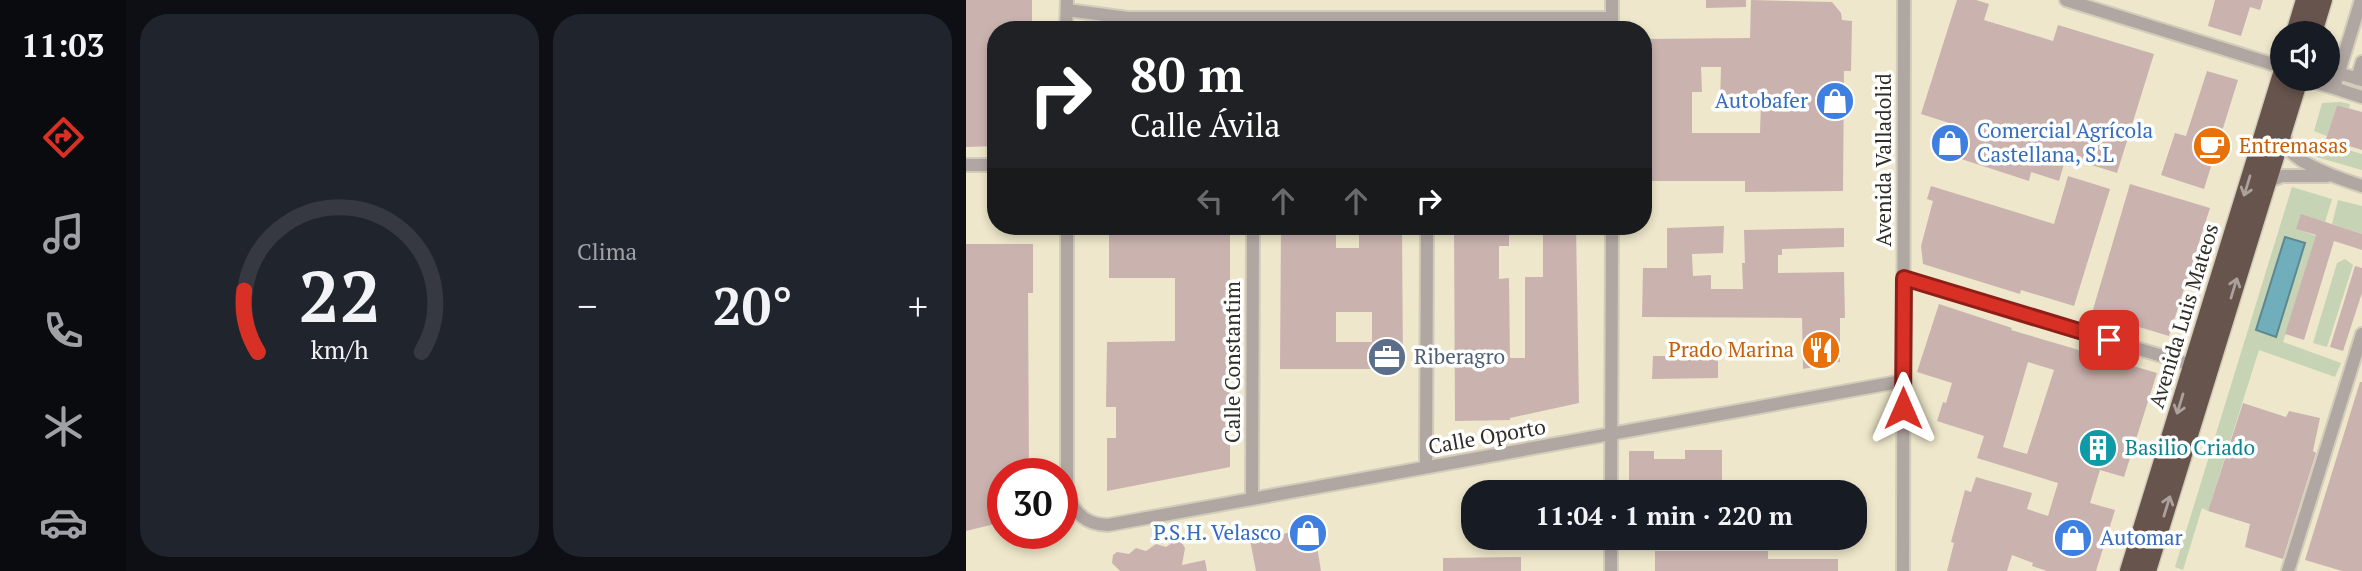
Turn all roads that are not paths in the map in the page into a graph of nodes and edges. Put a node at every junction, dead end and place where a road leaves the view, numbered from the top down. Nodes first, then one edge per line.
1 (1612, 0) edge
2 (1904, 0) edge
3 (2066, 0) edge
4 (2305, 0) edge
5 (2323, 0) edge
6 (2361, 0) edge
7 (1067, 5) edge
8 (1128, 18) junction
9 (1121, 21) edge
10 (1182, 21) edge
11 (1612, 21) edge
12 (2299, 21) edge
13 (2317, 21) edge
14 (2362, 62) edge
15 (2270, 63) edge
16 (2340, 68) edge
17 (2340, 75) edge
18 (2359, 80) edge
19 (2340, 90) edge
20 (2277, 91) edge
21 (2297, 91) edge
22 (2362, 97) edge
23 (2283, 129) junction
24 (2294, 154) junction
25 (966, 165) edge
26 (987, 165) edge
27 (2331, 176) junction
28 (2274, 179) junction
29 (2362, 186) edge
30 (1066, 235) edge
31 (1253, 235) edge
32 (1427, 235) edge
33 (1612, 235) edge
34 (1904, 278) junction
35 (2362, 334) edge
36 (2192, 365) junction
37 (1903, 381) junction
38 (1611, 434) junction
39 (1426, 467) junction
40 (1611, 480) edge
41 (1252, 498) junction
42 (1611, 550) edge
43 (2289, 569) edge
44 (1611, 571) edge
45 (1903, 571) edge
46 (2129, 571) edge
47 (2147, 571) edge
48 (2304, 571) edge

1 - 11 street
2 - 34 street, Avenida Valladolid
3 - 15 street
4 - 12 highway
5 - 13 highway
6 - 16 street
7 - 8 street
8 - 9 street
8 - 10 street
14 - 18 street
17 - 18 street
19 - 22 street
20 -> 36 highway, Avenida Luis Mateos
21 - 23 highway, Avenida Luis Mateos
23 - 24 street
23 - 28 highway, Avenida Luis Mateos
24 - 27 street
24 - 28 street
25 - 26 street
27 - 28 street
27 - 29 street
47 -> 28 highway, Avenida Luis Mateos
30 - 41 street, Calle Oporto
31 - 41 street, Calle Constantim
32 - 39 street
33 - 38 street
34 - 36 street
34 - 37 street, Avenida Valladolid
35 - 43 street
36 -> 46 highway, Avenida Luis Mateos
37 - 38 street, Calle Oporto
37 - 45 street, Avenida Valladolid
38 - 39 street, Calle Oporto
38 - 40 street
39 - 41 street, Calle Oporto
42 - 44 street
43 - 48 street

